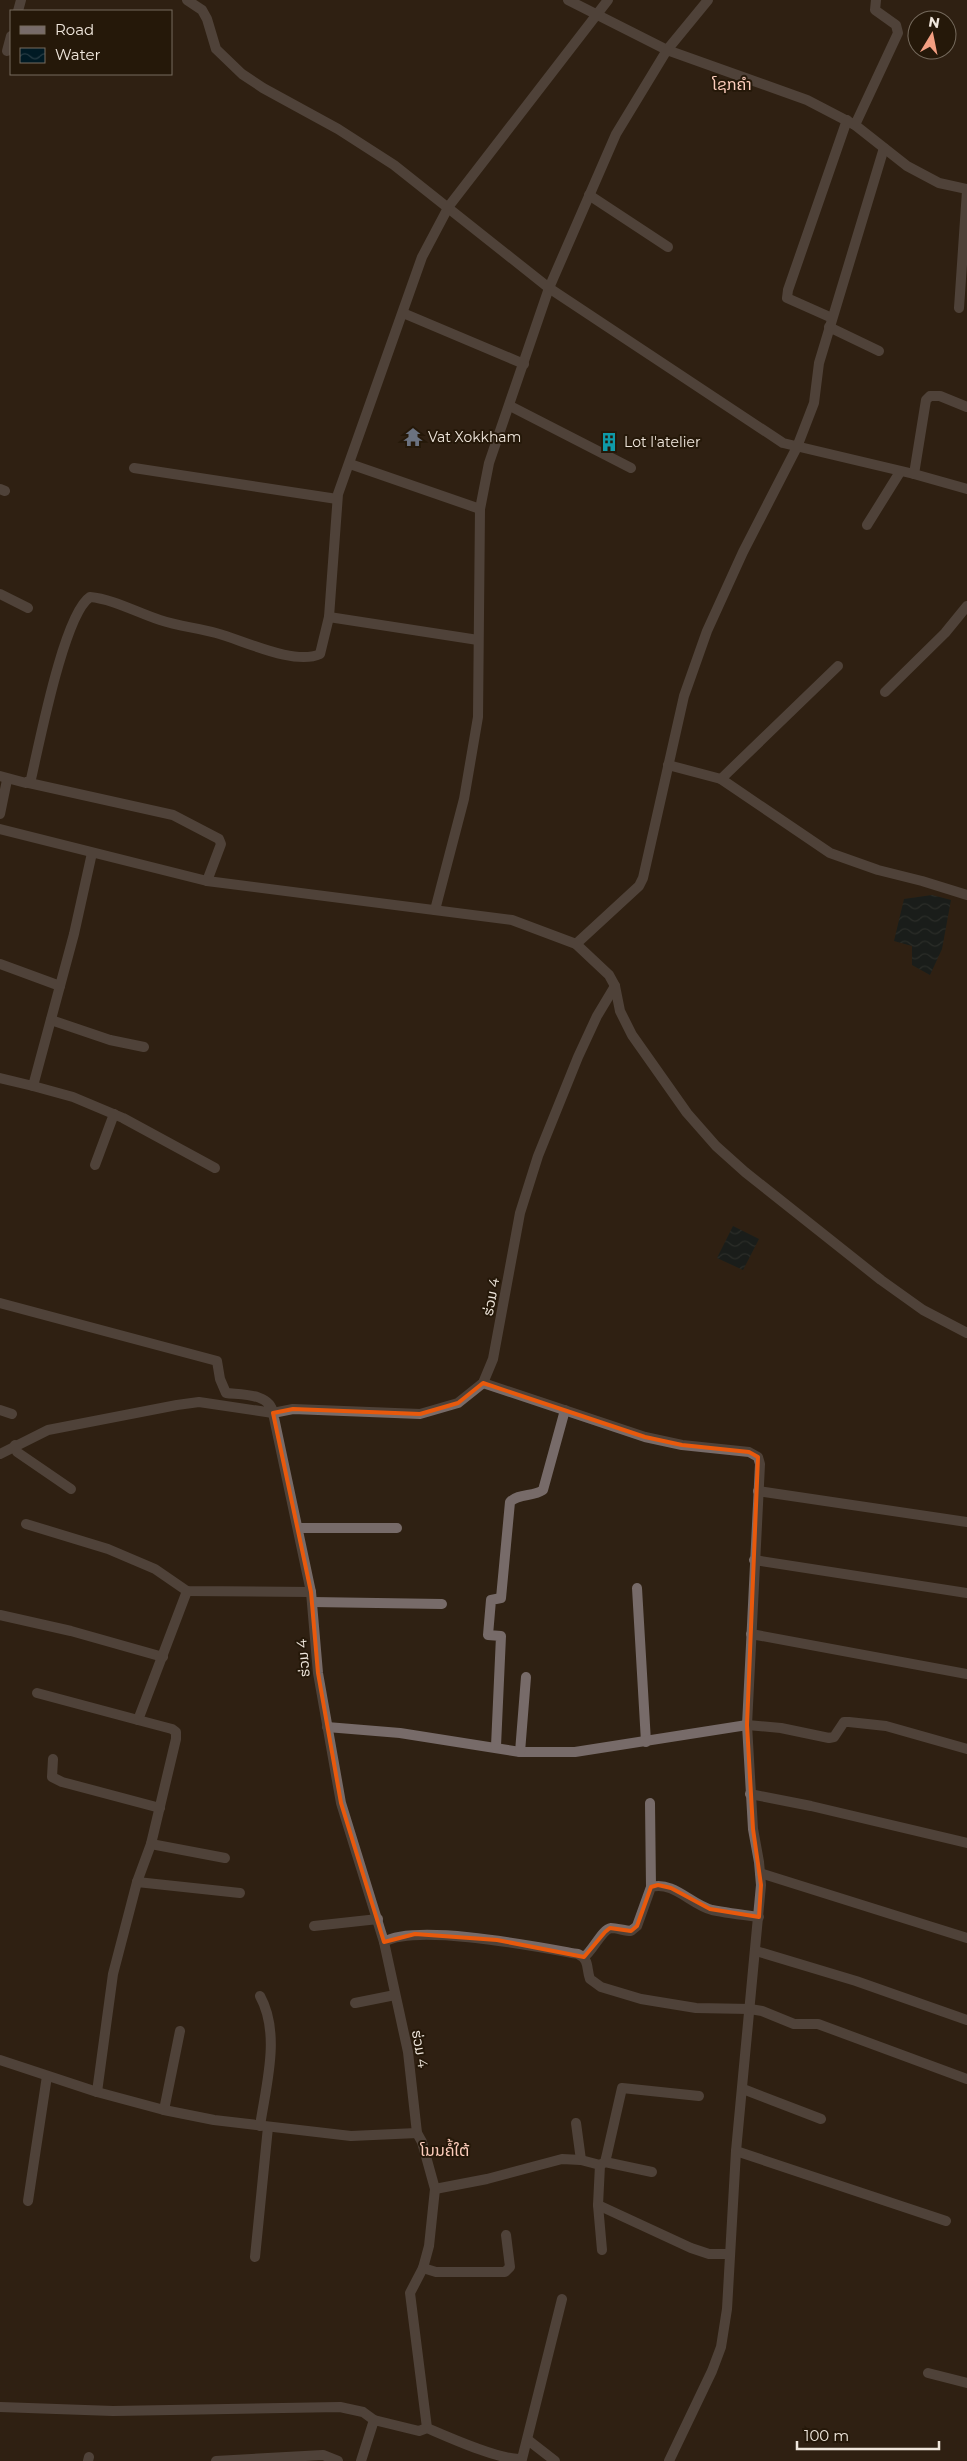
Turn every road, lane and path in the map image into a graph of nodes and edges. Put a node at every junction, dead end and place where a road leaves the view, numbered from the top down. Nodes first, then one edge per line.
1 (187, 0) edge
2 (568, 0) edge
3 (608, 0) edge
4 (708, 0) edge
5 (876, 0) edge
6 (596, 15) junction
7 (10, 40) edge
8 (667, 50) junction
9 (7, 51) dead end
10 (851, 122) junction
11 (884, 148) junction
12 (967, 190) edge
13 (589, 195) junction
14 (449, 206) junction
15 (668, 247) dead end
16 (964, 283) edge
17 (549, 288) junction
18 (959, 308) dead end
19 (403, 314) junction
20 (831, 322) junction
21 (879, 351) dead end
22 (524, 364) junction
23 (510, 406) junction
24 (967, 407) edge
25 (797, 447) junction
26 (350, 464) junction
27 (134, 468) dead end
28 (631, 468) dead end
29 (900, 472) junction
30 (914, 474) junction
31 (967, 489) edge
32 (337, 499) junction
33 (480, 509) junction
34 (867, 525) dead end
35 (0, 594) edge
36 (967, 606) edge
37 (28, 608) dead end
38 (329, 617) junction
39 (478, 640) junction
40 (838, 666) dead end
41 (885, 692) dead end
42 (668, 765) junction
43 (4, 778) edge
44 (721, 779) junction
45 (30, 783) junction
46 (0, 814) edge
47 (0, 829) edge
48 (92, 854) junction
49 (207, 881) junction
50 (967, 895) edge
51 (435, 910) junction
52 (576, 944) junction
53 (0, 964) edge
54 (60, 986) junction
55 (615, 986) junction
56 (51, 1020) junction
57 (144, 1047) dead end
58 (0, 1078) edge
59 (33, 1086) junction
60 (114, 1114) junction
61 (95, 1165) dead end
62 (215, 1168) dead end
63 (0, 1303) edge
64 (967, 1333) edge
65 (483, 1384) junction
66 (226, 1393) junction
67 (228, 1406) junction
68 (0, 1410) edge
69 (566, 1410) junction
70 (273, 1413) junction
71 (12, 1414) dead end
72 (15, 1446) junction
73 (0, 1454) edge
74 (71, 1489) dead end
75 (758, 1491) junction
76 (967, 1522) edge
77 (26, 1524) dead end
78 (298, 1528) junction
79 (397, 1528) dead end
80 (754, 1560) junction
81 (637, 1588) dead end
82 (187, 1591) junction
83 (967, 1593) edge
84 (312, 1597) junction
85 (442, 1604) dead end
86 (0, 1615) edge
87 (751, 1634) junction
88 (164, 1657) junction
89 (967, 1674) edge
90 (526, 1677) dead end
91 (37, 1693) dead end
92 (138, 1720) junction
93 (747, 1725) junction
94 (327, 1727) junction
95 (646, 1742) junction
96 (496, 1746) junction
97 (967, 1749) edge
98 (520, 1752) junction
99 (53, 1759) dead end
100 (750, 1794) junction
101 (650, 1803) dead end
102 (160, 1808) junction
103 (967, 1843) edge
104 (151, 1844) junction
105 (225, 1858) dead end
106 (760, 1873) junction
107 (137, 1882) junction
108 (651, 1887) junction
109 (240, 1893) dead end
110 (759, 1917) junction
111 (378, 1919) junction
112 (314, 1926) dead end
113 (967, 1938) edge
114 (384, 1942) junction
115 (756, 1951) junction
116 (584, 1957) junction
117 (395, 1995) junction
118 (260, 1996) dead end
119 (355, 2003) dead end
120 (750, 2009) junction
121 (967, 2020) edge
122 (180, 2031) dead end
123 (0, 2060) edge
124 (47, 2076) junction
125 (967, 2079) edge
126 (743, 2089) junction
127 (97, 2092) junction
128 (698, 2096) dead end
129 (164, 2110) junction
130 (821, 2119) dead end
131 (576, 2123) dead end
132 (264, 2127) junction
133 (417, 2133) junction
134 (736, 2151) junction
135 (581, 2160) junction
136 (602, 2163) junction
137 (652, 2172) dead end
138 (435, 2189) junction
139 (28, 2201) dead end
140 (598, 2205) junction
141 (946, 2221) dead end
142 (506, 2235) dead end
143 (602, 2250) dead end
144 (729, 2254) junction
145 (255, 2257) dead end
146 (423, 2268) junction
147 (562, 2299) dead end
148 (928, 2373) dead end
149 (967, 2383) edge
150 (0, 2407) edge
151 (374, 2420) junction
152 (427, 2428) junction
153 (528, 2440) junction
154 (216, 2461) edge
155 (338, 2461) edge
156 (361, 2461) edge
157 (555, 2461) edge
158 (669, 2461) edge

1 - 14 street
2 - 6 street
3 - 6 street
4 - 8 street
5 - 10 street
6 - 8 street
6 - 14 street
7 - 9 street
8 - 10 street
8 - 13 street
10 - 11 street
10 - 20 street
11 - 12 street
11 - 20 street
12 - 16 street
13 - 15 street
13 - 17 street
14 - 17 street
14 - 19 street
16 - 18 street
17 - 22 street
17 - 25 street
19 - 22 street
19 - 26 street
20 - 21 street
20 - 25 street
22 - 23 street
23 - 28 street
23 - 33 street
24 - 30 street
25 - 29 street
25 - 42 street
26 - 32 street
26 - 33 street
27 - 32 street
29 - 30 street
29 - 34 street
30 - 31 street
32 - 38 street
33 - 39 street
35 - 37 street
36 - 41 street
38 - 39 street
38 - 45 street
39 - 51 street
40 - 44 street
42 - 44 street
42 - 52 street
43 - 45 street
43 - 46 street
44 - 50 street
45 - 49 street
47 - 48 street
48 - 49 street
48 - 54 street
49 - 51 street
51 - 52 street
52 - 55 street
53 - 54 street
54 - 56 street
55 - 64 street
55 - 65 street, ຮ່ວມ 4
56 - 57 street
56 - 59 street
58 - 59 street
59 - 60 street
60 - 61 street
60 - 62 street
63 - 66 street
65 - 69 street
65 - 70 street
66 - 67 street
66 - 70 street
67 - 70 street
67 - 72 street
68 - 71 street
69 - 75 street
69 - 96 street
70 - 78 street, ຮ່ວມ 4
72 - 73 street
72 - 74 street
75 - 76 street
75 - 80 street
77 - 82 street
78 - 79 street
78 - 84 street, ຮ່ວມ 4
80 - 83 street
80 - 87 street
81 - 95 street
82 - 84 street
82 - 88 street
84 - 85 street
84 - 94 street, ຮ່ວມ 4
86 - 88 street
87 - 89 street
87 - 93 street
88 - 92 street
90 - 98 street
91 - 92 street
92 - 102 street
93 - 95 street
93 - 97 street
93 - 100 street
94 - 96 street
94 - 111 street, ຮ່ວມ 4
95 - 98 street
96 - 98 street
99 - 102 street
100 - 103 street
100 - 106 street
101 - 108 street
102 - 104 street
104 - 105 street
104 - 107 street
106 - 110 street
106 - 113 street
107 - 109 street
107 - 127 street
108 - 110 street
108 - 116 street
110 - 115 street
111 - 112 street
111 - 114 street, ຮ່ວມ 4
114 - 116 street
114 - 117 street, ຮ່ວມ 4
115 - 120 street
115 - 121 street
116 - 120 street
117 - 119 street
117 - 133 street, ຮ່ວມ 4
118 - 132 street
120 - 125 street
120 - 126 street
122 - 129 street
123 - 124 street
124 - 127 street
124 - 139 street
126 - 130 street
126 - 134 street
127 - 129 street
128 - 136 street
129 - 132 street
131 - 135 street
132 - 133 street
132 - 145 street
133 - 138 street, ຮ່ວມ 4
134 - 141 street
134 - 144 street
135 - 136 street
135 - 138 street
136 - 137 street
136 - 140 street
138 - 146 street, ຮ່ວມ 4
140 - 143 street
140 - 144 street
142 - 146 street
144 - 158 street
146 - 152 street, ຮ່ວມ 4
147 - 153 street
148 - 149 street
150 - 151 street
151 - 152 street
151 - 156 street
152 - 153 street
153 - 157 street
154 - 155 street

